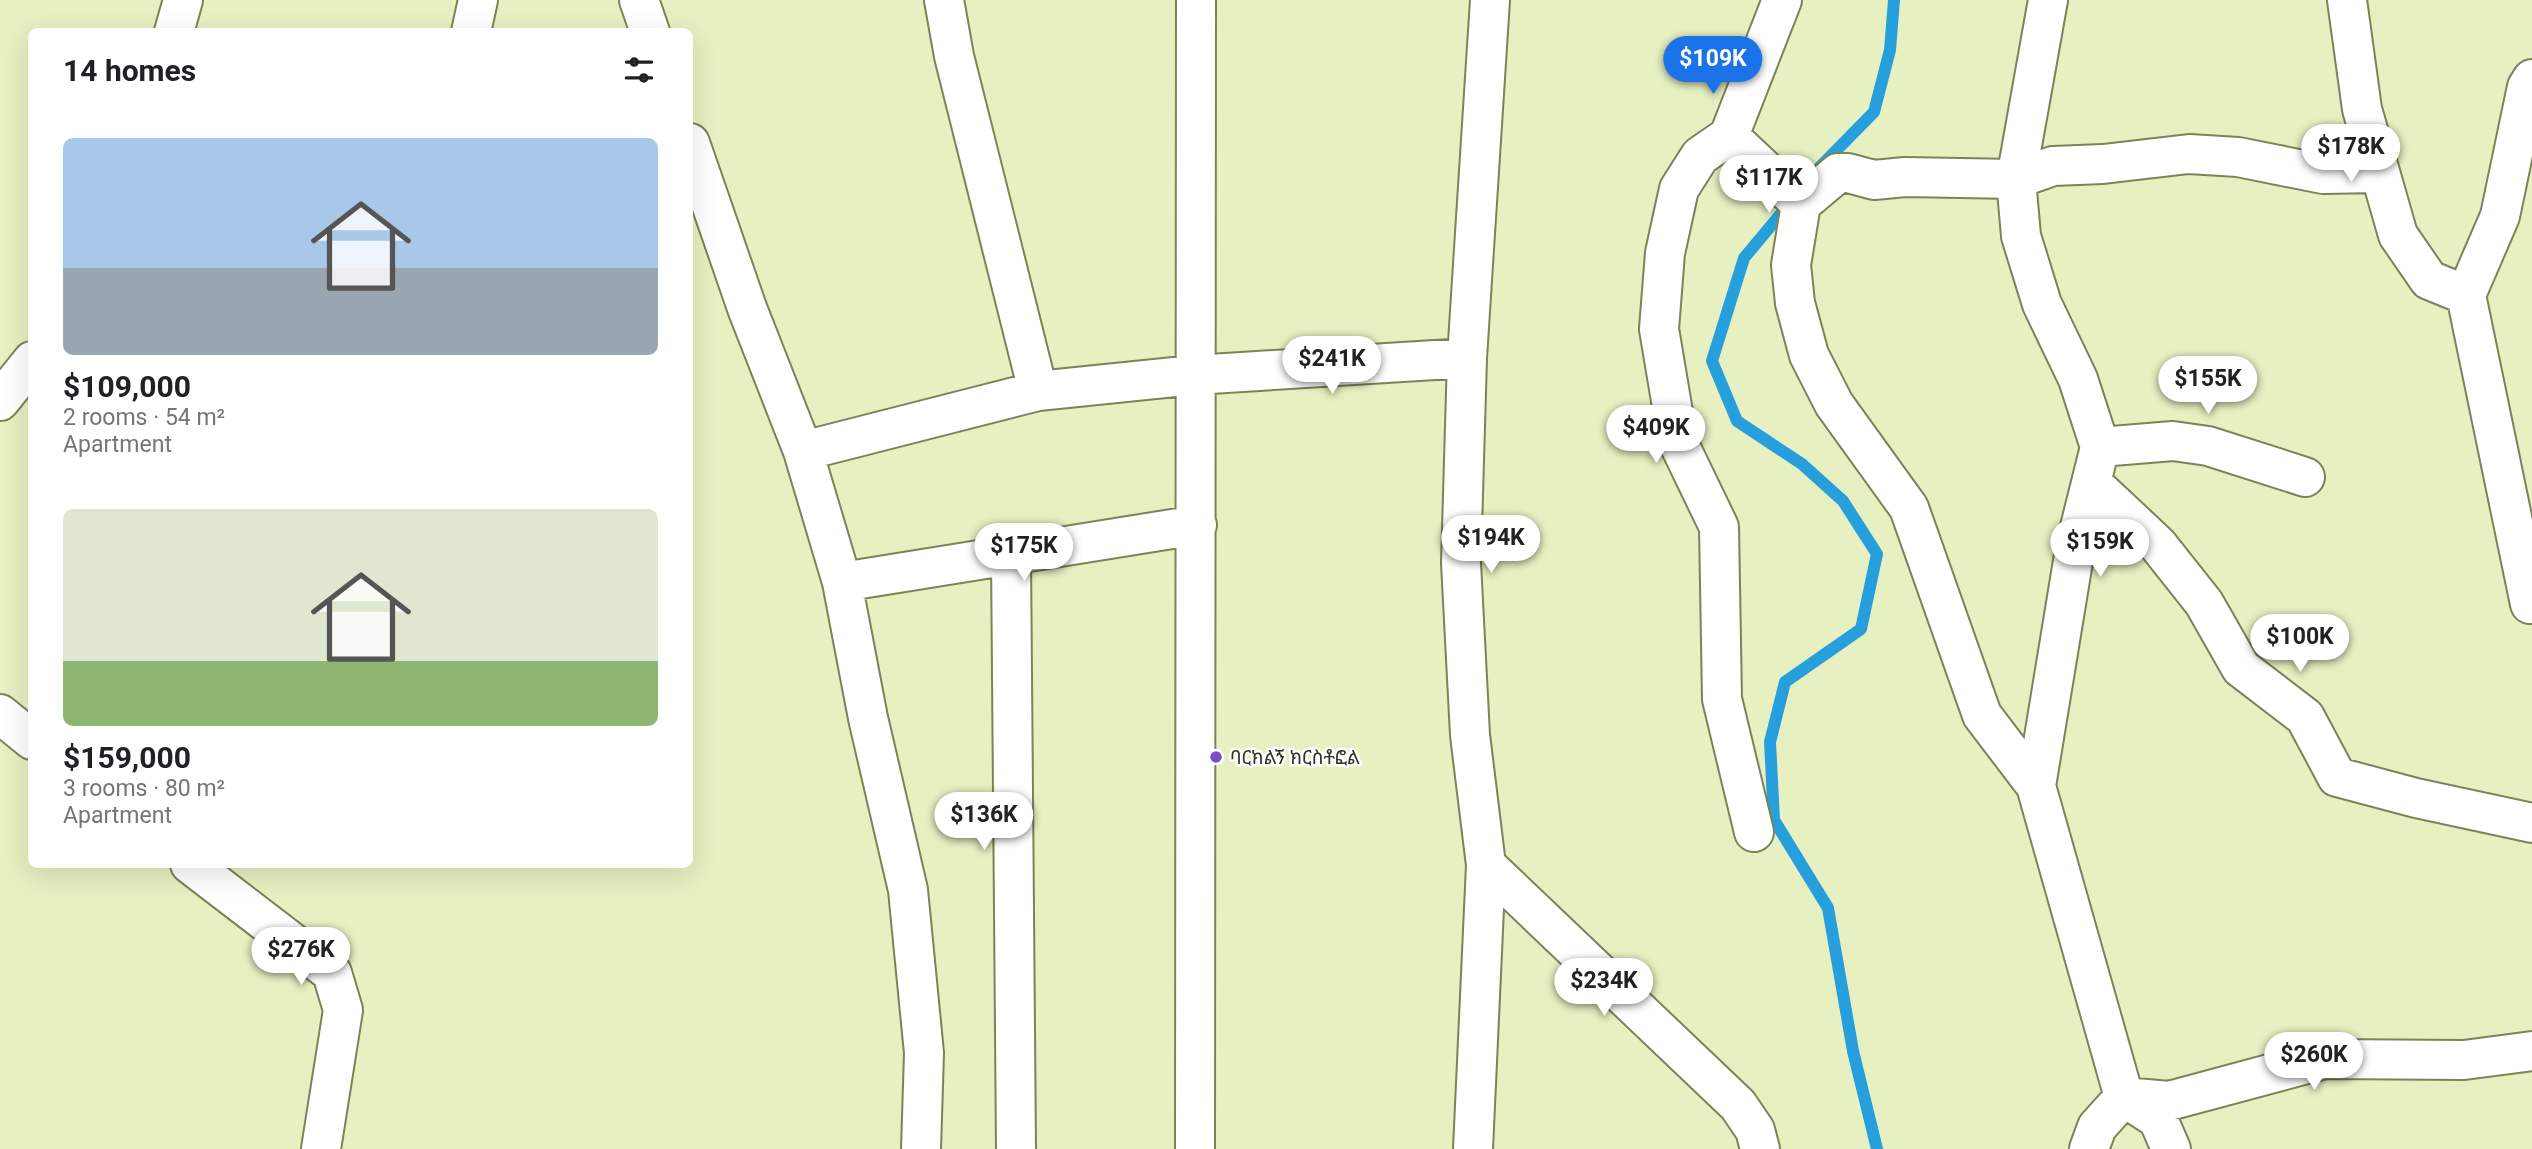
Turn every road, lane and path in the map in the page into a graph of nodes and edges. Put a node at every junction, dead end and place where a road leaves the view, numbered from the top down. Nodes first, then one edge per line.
1 (183, 0) edge
2 (478, 0) edge
3 (639, 0) edge
4 (944, 0) edge
5 (1196, 0) edge
6 (1490, 0) edge
7 (1782, 0) edge
8 (2048, 0) edge
9 (2347, 0) edge
10 (175, 28) edge
11 (472, 28) edge
12 (649, 28) edge
13 (2532, 79) edge
14 (1729, 136) junction
15 (693, 153) edge
16 (2379, 173) junction
17 (2016, 179) junction
18 (1801, 204) junction
19 (2466, 295) junction
20 (1467, 358) junction
21 (28, 366) edge
22 (1194, 375) junction
23 (1038, 391) junction
24 (0, 401) edge
25 (803, 452) junction
26 (2097, 466) junction
27 (2305, 477) dead end
28 (1198, 525) junction
29 (1011, 555) junction
30 (842, 582) junction
31 (2530, 604) dead end
32 (0, 714) edge
33 (28, 737) edge
34 (2036, 786) junction
35 (2532, 823) edge
36 (1754, 832) dead end
37 (1486, 865) junction
38 (195, 868) edge
39 (2532, 1051) edge
40 (2124, 1097) junction
41 (321, 1149) edge
42 (921, 1149) edge
43 (1016, 1149) edge
44 (1195, 1149) edge
45 (1473, 1149) edge
46 (1760, 1149) edge
47 (2088, 1149) edge
48 (2171, 1149) edge

1 - 10 street
2 - 11 street
3 - 12 street
4 - 23 street
5 - 22 street
6 - 20 street
7 - 14 street
8 - 17 street
9 - 16 street
13 - 19 street
14 - 18 street
14 - 36 street
15 - 25 street
16 - 17 street
16 - 19 street
17 - 18 street
17 - 26 street
18 - 34 street
19 - 31 street
20 - 22 street
20 - 37 street
21 - 24 street
22 - 23 street
22 - 28 street
23 - 25 street
25 - 30 street
26 - 27 street
26 - 34 street
26 - 35 street
28 - 29 street
28 - 44 street
29 - 30 street
29 - 43 street
30 - 42 street
32 - 33 street
34 - 40 street
37 - 45 street
37 - 46 street
38 - 41 street
39 - 40 street
40 - 47 street
40 - 48 street

